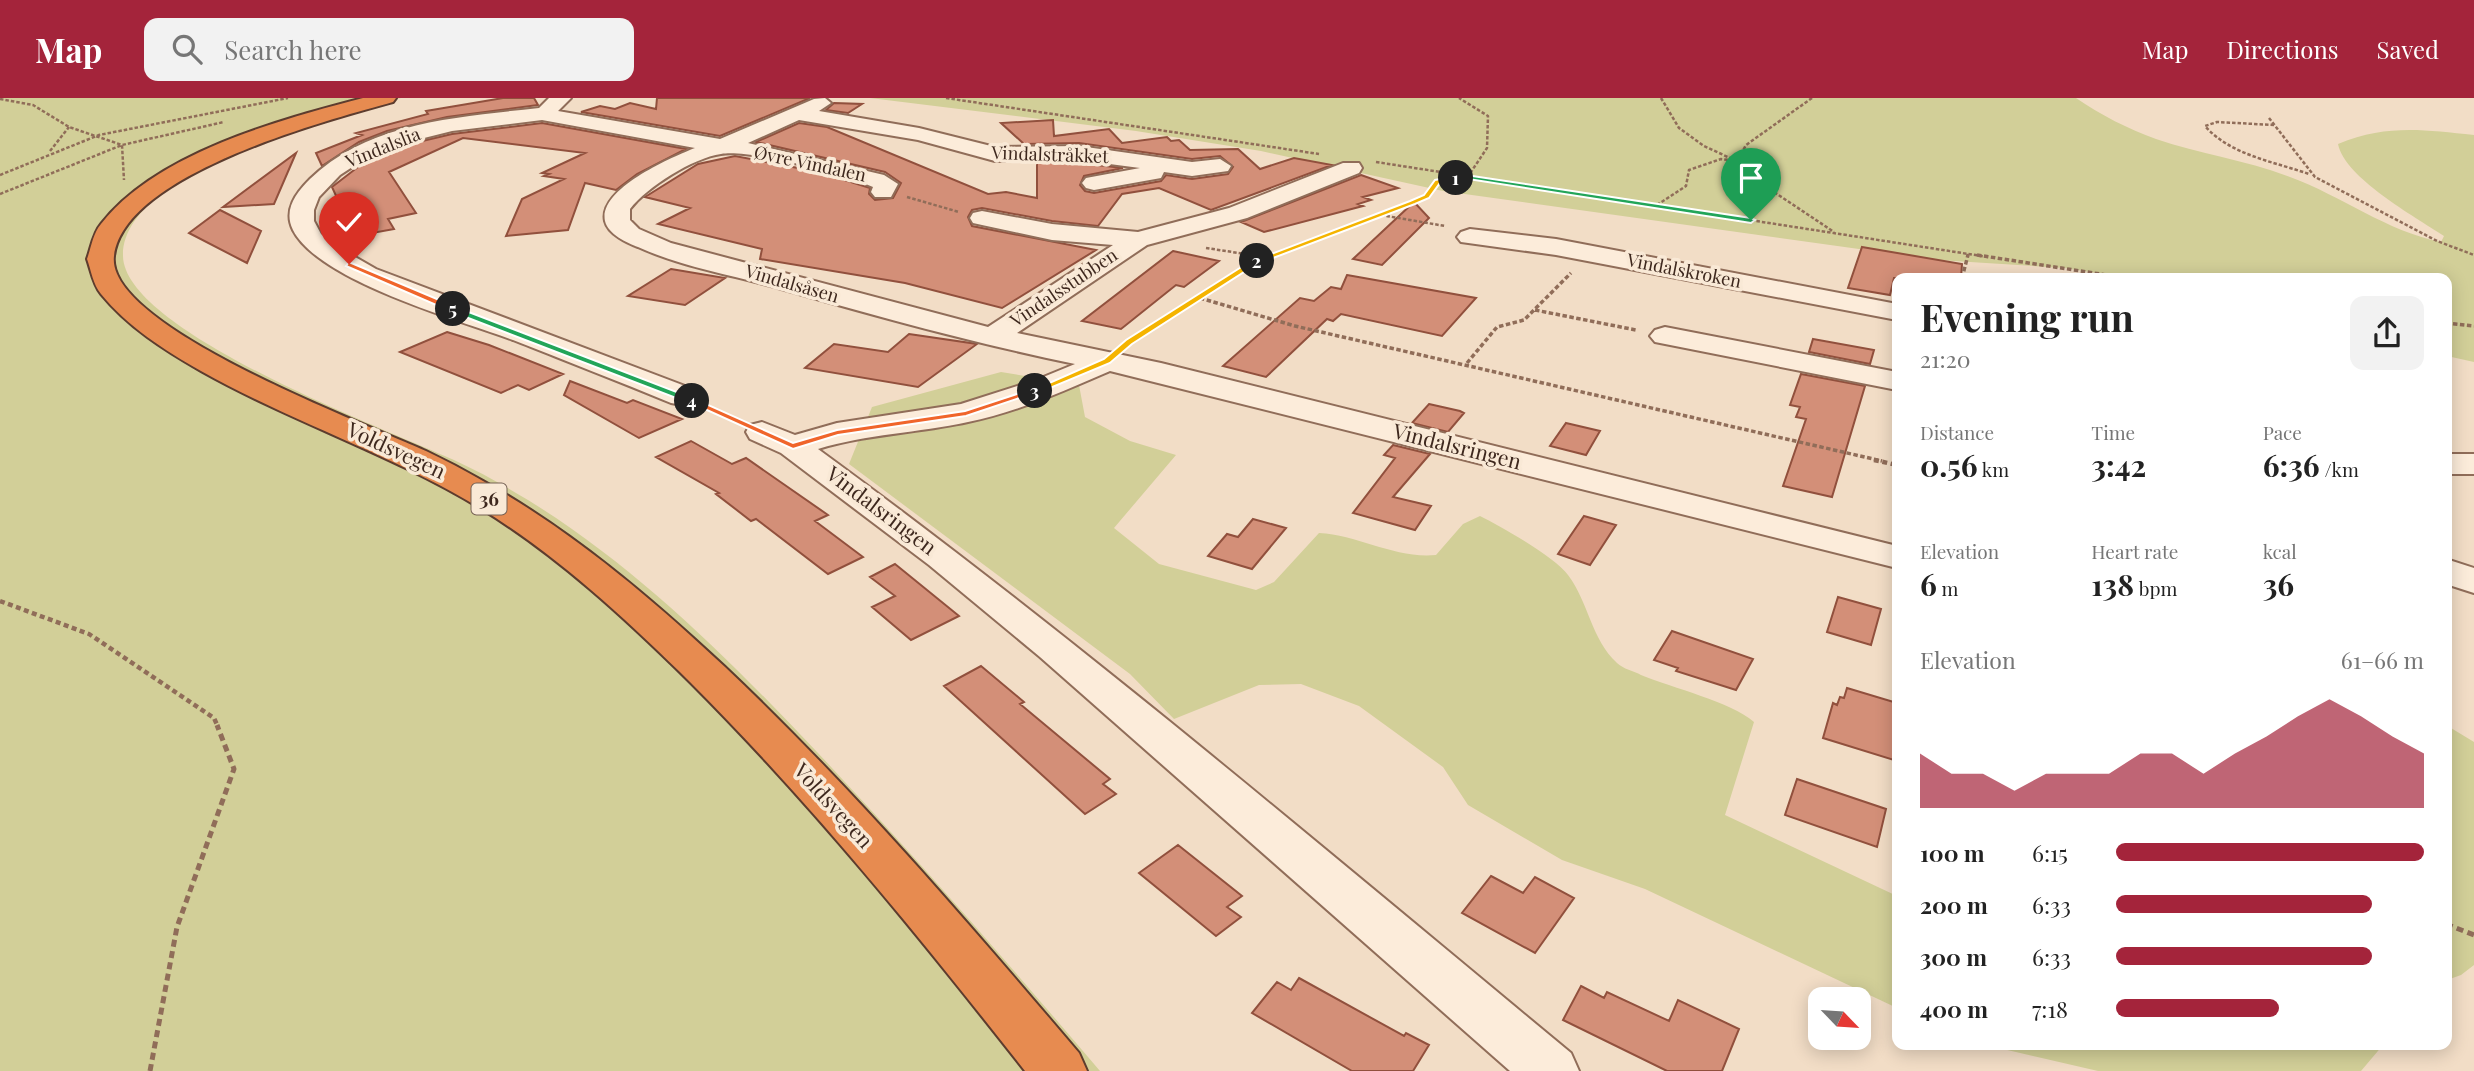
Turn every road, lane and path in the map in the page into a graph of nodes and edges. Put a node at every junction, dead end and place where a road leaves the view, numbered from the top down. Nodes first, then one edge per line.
1 (288, 98) edge
2 (386, 98) edge
3 (946, 98) edge
4 (1459, 98) edge
5 (1661, 98) edge
6 (1812, 98) edge
7 (0, 99) edge
8 (824, 102) dead end
9 (554, 105) edge
10 (798, 114) junction
11 (2269, 118) dead end
12 (231, 120) dead end
13 (2275, 125) junction
14 (69, 127) junction
15 (99, 135) junction
16 (1114, 140) dead end
17 (1061, 144) junction
18 (122, 145) junction
19 (722, 146) junction
20 (1199, 146) dead end
21 (48, 154) junction
22 (1133, 160) junction
23 (1737, 161) junction
24 (1351, 162) junction
25 (1220, 166) dead end
26 (1168, 167) junction
27 (1439, 172) junction
28 (0, 175) edge
29 (1461, 176) junction
30 (2315, 177) junction
31 (1438, 182) junction
32 (1094, 183) dead end
33 (883, 192) joint
34 (0, 194) edge
35 (136, 202) junction
36 (1656, 205) junction
37 (1381, 215) junction
38 (982, 218) joint
39 (1835, 233) junction
40 (1470, 237) joint
41 (1138, 240) junction
42 (1592, 253) junction
43 (1968, 254) junction
44 (2474, 255) edge
45 (1963, 273) edge
46 (2093, 273) edge
47 (1200, 298) junction
48 (1534, 310) junction
49 (1892, 311) edge
50 (2452, 324) edge
51 (2474, 326) edge
52 (1665, 336) joint
53 (992, 337) junction
54 (1107, 361) junction
55 (1467, 363) junction
56 (1892, 380) edge
57 (682, 396) joint
58 (778, 439) junction
59 (1892, 464) edge
60 (2452, 464) edge
61 (2474, 464) edge
62 (1892, 556) edge
63 (2452, 572) edge
64 (2474, 581) edge
65 (0, 601) edge
66 (2452, 926) edge
67 (2474, 935) edge
68 (150, 1071) edge
69 (1059, 1071) edge
70 (1551, 1071) edge

1 - 15 path
2 - 35 highway, Voldsvegen / 36
3 - 24 path
4 - 29 path
5 - 23 path
6 - 23 path
7 - 14 path
8 - 10 street, Vindalsåsen
9 - 19 street
9 - 57 street, Vindalslia
10 - 17 street, Vindalstråkket
10 - 19 street, Vindalsåsen
11 - 13 path
12 - 18 path
13 - 30 path
13 - 30 path
14 - 15 path
14 - 21 path
15 - 18 path
15 - 21 path
16 - 17 street
17 - 22 street, Vindalstråkket
18 - 34 path
18 - 35 path
19 - 33 street, Øvre Vindalen
19 - 53 street, Vindalsåsen
20 - 22 street
21 - 28 path
22 - 26 street, Vindalstråkket
23 - 36 path
23 - 39 path
24 - 27 path
24 - 41 street, Vindalsstubben
25 - 26 street, Vindalstråkket
26 - 32 street
27 - 29 path
27 - 31 path
29 - 31 path
29 - 36 path
30 - 44 path
31 - 37 path
33 - 38 path
35 - 69 highway, Voldsvegen / 36
36 - 39 path
37 - 40 path
37 - 47 path
38 - 41 street, Vindalsstubben
39 - 43 path
40 - 42 street, Vindalskroken
41 - 53 street, Vindalsstubben
42 - 48 path
42 - 49 street, Vindalskroken
43 - 45 path
43 - 46 path
47 - 54 path
47 - 55 path
48 - 52 path
48 - 55 path
50 - 51 path
52 - 56 street
53 - 54 street, Vindalsåsen
54 - 58 street, Vindalsringen
54 - 62 street, Vindalsringen
55 - 59 path
57 - 58 path
58 - 70 street, Vindalsringen
60 - 61 street
63 - 64 street
65 - 68 path
66 - 67 path

